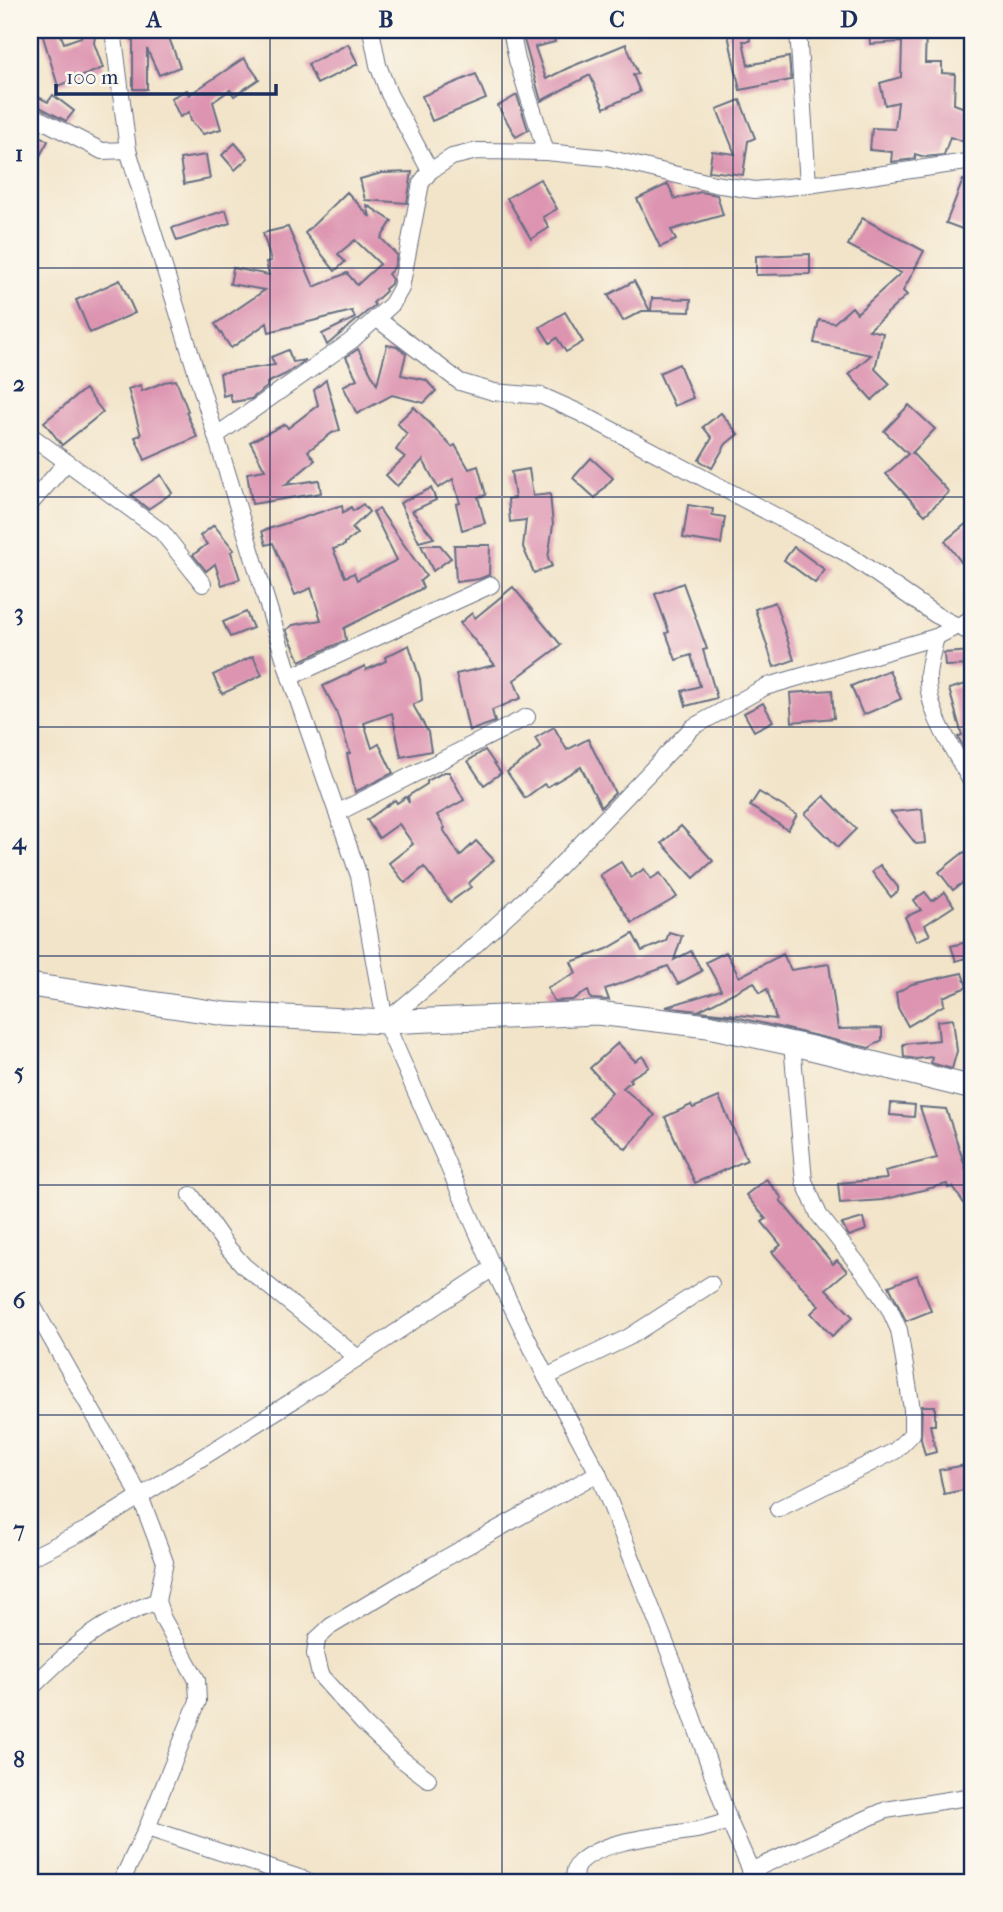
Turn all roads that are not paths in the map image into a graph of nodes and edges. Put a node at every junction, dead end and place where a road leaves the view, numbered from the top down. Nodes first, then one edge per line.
1 (113, 30) edge
2 (370, 30) edge
3 (511, 30) edge
4 (798, 30) edge
5 (30, 114) edge
6 (128, 150) junction
7 (546, 152) junction
8 (973, 160) edge
9 (430, 171) junction
10 (808, 185) junction
11 (376, 318) junction
12 (30, 435) edge
13 (217, 435) junction
14 (66, 463) junction
15 (30, 504) edge
16 (203, 584) dead end
17 (491, 585) dead end
18 (973, 618) edge
19 (958, 626) junction
20 (973, 634) edge
21 (936, 637) junction
22 (290, 677) junction
23 (527, 717) dead end
24 (973, 785) edge
25 (337, 813) junction
26 (30, 985) edge
27 (386, 1022) junction
28 (792, 1044) junction
29 (973, 1088) edge
30 (191, 1195) dead end
31 (493, 1268) junction
32 (711, 1284) dead end
33 (30, 1301) edge
34 (358, 1358) junction
35 (546, 1377) junction
36 (598, 1473) junction
37 (140, 1496) junction
38 (778, 1509) dead end
39 (30, 1558) edge
40 (157, 1601) junction
41 (30, 1689) edge
42 (428, 1779) dead end
43 (973, 1796) edge
44 (729, 1821) junction
45 (147, 1828) junction
46 (753, 1877) edge
47 (306, 1880) dead end
48 (121, 1882) edge
49 (575, 1882) edge

1 - 6 street
2 - 9 street
3 - 7 street
4 - 10 street
5 - 6 street
6 - 13 street
7 - 9 street
7 - 10 street
8 - 10 street
9 - 11 street
11 - 13 street
11 - 19 street
12 - 14 street
13 - 22 street
14 - 15 street
14 - 16 street
17 - 22 street
18 - 19 street
19 - 20 street
19 - 21 street
21 - 24 street
21 - 27 street
22 - 25 street
23 - 25 street
25 - 27 street
26 - 27 street
27 - 28 street
27 - 31 street
28 - 29 street
28 - 38 street
30 - 34 street
31 - 34 street
31 - 35 street
32 - 35 street
33 - 37 street
34 - 37 street
35 - 36 street
36 - 42 street
36 - 44 street
37 - 39 street
37 - 40 street
40 - 41 street
40 - 45 street
43 - 46 street
44 - 46 street
44 - 49 street
45 - 47 street
45 - 48 street

